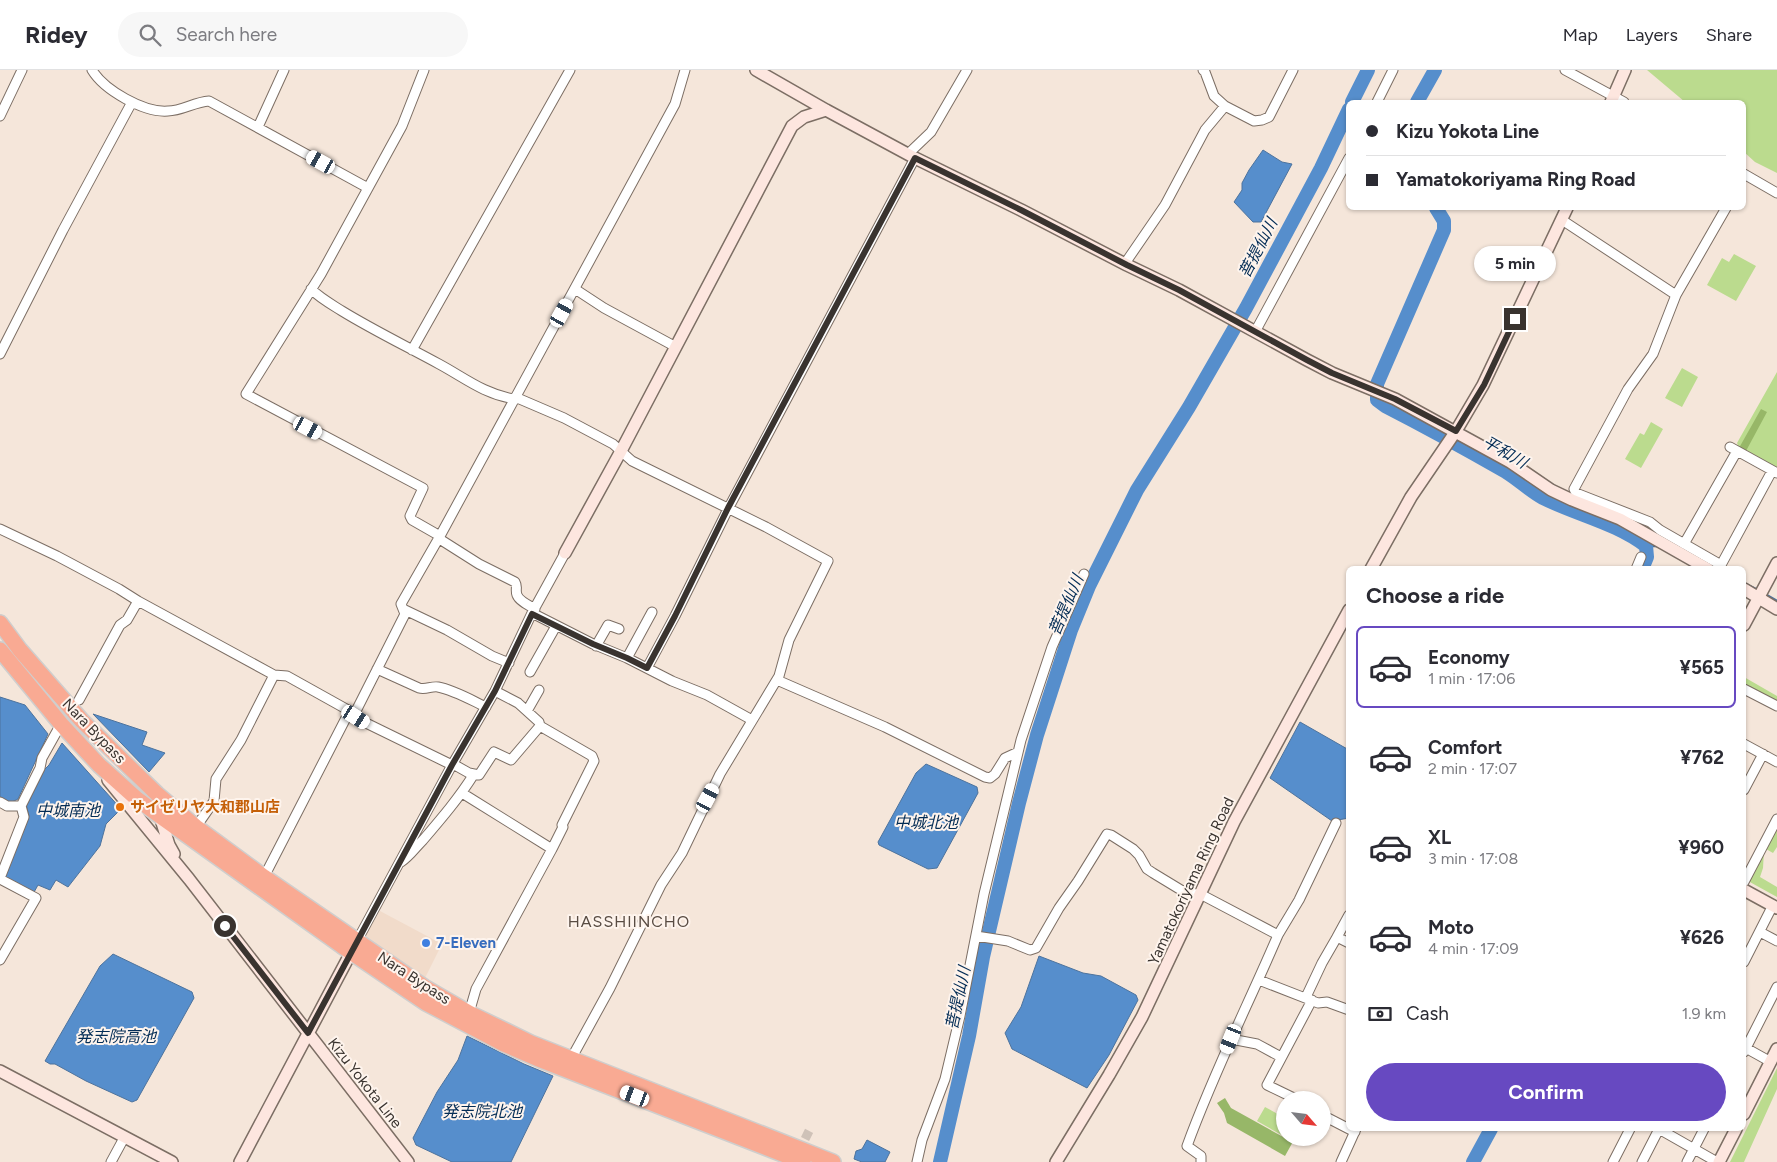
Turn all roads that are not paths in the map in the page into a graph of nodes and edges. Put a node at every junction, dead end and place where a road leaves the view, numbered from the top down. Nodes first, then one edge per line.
1 (22, 70) edge
2 (92, 70) edge
3 (284, 70) edge
4 (424, 70) edge
5 (570, 70) edge
6 (685, 70) edge
7 (756, 70) edge
8 (967, 70) edge
9 (1203, 70) edge
10 (1293, 70) edge
11 (1393, 70) edge
12 (1566, 70) edge
13 (1625, 70) edge
14 (1378, 100) edge
15 (1614, 100) edge
16 (1616, 100) edge
17 (132, 102) junction
18 (1225, 106) junction
19 (826, 110) junction
20 (0, 116) edge
21 (258, 127) junction
22 (912, 156) junction
23 (1346, 163) edge
24 (1746, 176) edge
25 (368, 188) junction
26 (1777, 193) edge
27 (1566, 210) edge
28 (1725, 210) edge
29 (1562, 220) junction
30 (1127, 265) junction
31 (311, 289) junction
32 (575, 289) junction
33 (1676, 295) junction
34 (1253, 331) junction
35 (676, 347) junction
36 (412, 350) junction
37 (0, 354) edge
38 (515, 398) junction
39 (1451, 439) junction
40 (621, 451) junction
41 (1774, 472) edge
42 (728, 508) junction
43 (0, 530) edge
44 (439, 537) junction
45 (1680, 547) junction
46 (565, 553) joint
47 (1641, 557) dead end
48 (1777, 563) edge
49 (1376, 566) edge
50 (1637, 566) edge
51 (1704, 566) edge
52 (1084, 574) dead end
53 (1746, 591) edge
54 (1758, 598) junction
55 (138, 601) junction
56 (403, 609) junction
57 (1777, 609) edge
58 (534, 612) junction
59 (652, 612) dead end
60 (1346, 616) edge
61 (1746, 621) edge
62 (0, 623) edge
63 (556, 626) junction
64 (619, 629) dead end
65 (596, 646) junction
66 (0, 650) edge
67 (627, 658) junction
68 (509, 664) junction
69 (647, 668) junction
70 (377, 669) junction
71 (530, 672) dead end
72 (274, 675) junction
73 (777, 680) junction
74 (539, 690) dead end
75 (1746, 690) edge
76 (495, 691) junction
77 (79, 700) dead end
78 (1777, 706) edge
79 (486, 707) junction
80 (527, 711) junction
81 (353, 713) junction
82 (752, 720) junction
83 (540, 726) junction
84 (59, 731) junction
85 (1746, 745) edge
86 (112, 752) junction
87 (1018, 752) junction
88 (1763, 754) junction
89 (1777, 762) edge
90 (99, 765) junction
91 (452, 765) junction
92 (40, 768) junction
93 (474, 774) junction
94 (1746, 786) edge
95 (462, 793) junction
96 (0, 802) edge
97 (21, 806) junction
98 (160, 816) junction
99 (1777, 819) edge
100 (1336, 823) dead end
101 (196, 827) junction
102 (552, 849) junction
103 (398, 864) junction
104 (264, 877) junction
105 (1746, 878) edge
106 (0, 879) edge
107 (188, 879) junction
108 (1746, 891) edge
109 (1199, 895) junction
110 (1775, 906) edge
111 (1346, 920) edge
112 (1760, 932) junction
113 (1278, 935) junction
114 (978, 936) junction
115 (1337, 937) junction
116 (1346, 941) edge
117 (1777, 941) edge
118 (354, 947) junction
119 (1746, 958) edge
120 (0, 960) edge
121 (1259, 980) junction
122 (1777, 987) edge
123 (1309, 998) junction
124 (1346, 1009) edge
125 (469, 1013) junction
126 (308, 1033) junction
127 (1231, 1039) junction
128 (1746, 1045) edge
129 (1777, 1049) edge
130 (1746, 1050) edge
131 (1282, 1057) junction
132 (571, 1060) junction
133 (1771, 1062) junction
134 (0, 1071) edge
135 (1279, 1091) edge
136 (1746, 1110) edge
137 (1331, 1119) edge
138 (1346, 1126) edge
139 (1356, 1131) edge
140 (1629, 1131) edge
141 (1658, 1131) edge
142 (1663, 1131) edge
143 (1703, 1131) edge
144 (1735, 1131) edge
145 (124, 1138) junction
146 (1694, 1148) junction
147 (111, 1162) edge
148 (172, 1162) edge
149 (240, 1162) edge
150 (408, 1162) edge
151 (803, 1162) edge
152 (832, 1162) edge
153 (917, 1162) edge
154 (1056, 1162) edge
155 (1201, 1162) edge
156 (1341, 1162) edge
157 (1613, 1162) edge
158 (1642, 1162) edge
159 (1687, 1162) edge
160 (1718, 1162) edge

1 - 20 street
2 - 17 street
3 - 21 street
4 - 25 street
5 - 36 street
6 - 32 street
7 - 19 street
8 - 22 street
9 - 18 street
10 - 18 street
11 - 14 street
12 - 15 street
13 - 16 street
17 - 21 street
17 - 37 street
18 - 30 street
19 - 22 street
19 - 35 street
21 - 25 street
22 - 30 street
22 - 42 street
23 - 34 street
24 - 26 street
25 - 31 street
27 - 29 street
28 - 33 street
29 - 33 street
29 - 39 street
30 - 34 street
31 - 36 street
31 - 44 street
32 - 35 street
32 - 38 street
33 - 45 street
34 - 39 street
35 - 40 street
36 - 38 street
38 - 40 street
38 - 44 street
39 - 45 street
39 - 49 street
40 - 42 street
40 - 46 street
41 - 45 street
41 - 45 street
42 - 69 street
42 - 73 street
43 - 55 street
44 - 56 street
44 - 58 street
45 - 51 street
46 - 58 street
47 - 50 street
48 - 54 street
52 - 87 street
53 - 54 street
54 - 57 street
54 - 61 street
55 - 72 street
55 - 77 street
56 - 68 street
56 - 70 street
58 - 63 street
58 - 68 street
59 - 67 street
60 - 109 street, Yamatokoriyama Ring Road
62 - 86 highway, Nara Bypass
63 - 65 street
63 - 71 street
64 - 65 street
65 - 67 street
66 - 84 highway, Nara Bypass
67 - 69 street
68 - 76 street
69 - 82 street
70 - 79 street
70 - 81 street
72 - 81 street
72 - 101 street
73 - 82 street
73 - 87 street
74 - 80 street
75 - 78 street
76 - 79 street
76 - 80 street
79 - 91 street
80 - 83 street
81 - 91 street
81 - 104 street
82 - 132 street
83 - 93 street
83 - 102 street
84 - 90 highway, Nara Bypass
84 - 92 street
84 - 92 street
85 - 88 street
86 - 98 street, Kizu Yokota Line
86 - 101 highway, Nara Bypass
87 - 114 street
88 - 89 street
88 - 94 street
90 - 98 highway, Nara Bypass
90 - 107 street, Kizu Yokota Line
91 - 93 street
91 - 103 street
92 - 97 street
93 - 95 street
95 - 102 street
95 - 103 street
96 - 97 street
97 - 106 street
98 - 107 street, Kizu Yokota Line
98 - 118 highway, Nara Bypass
99 - 105 street
100 - 113 street
101 - 104 highway, Nara Bypass
102 - 125 street
103 - 118 street
104 - 118 highway, Nara Bypass
106 - 120 street
107 - 126 street, Kizu Yokota Line
108 - 110 street
109 - 113 street
109 - 114 street
109 - 154 street, Yamatokoriyama Ring Road
110 - 112 street
111 - 115 street
112 - 117 street
112 - 119 street
113 - 121 street
114 - 153 street
115 - 116 street
115 - 123 street
118 - 125 highway, Nara Bypass
118 - 126 street
118 - 151 highway, Nara Bypass
121 - 123 street
121 - 127 street
122 - 128 street
123 - 124 street
123 - 131 street
125 - 132 highway, Nara Bypass
126 - 149 street
126 - 150 street, Kizu Yokota Line
127 - 131 street
127 - 155 street
129 - 133 street
130 - 133 street
131 - 135 street
132 - 152 highway, Nara Bypass
133 - 136 street
134 - 145 street
137 - 138 street
139 - 156 street
140 - 157 street
141 - 158 street
142 - 146 street
143 - 146 street
144 - 160 street
145 - 147 street
145 - 148 street
146 - 159 street
146 - 160 street

